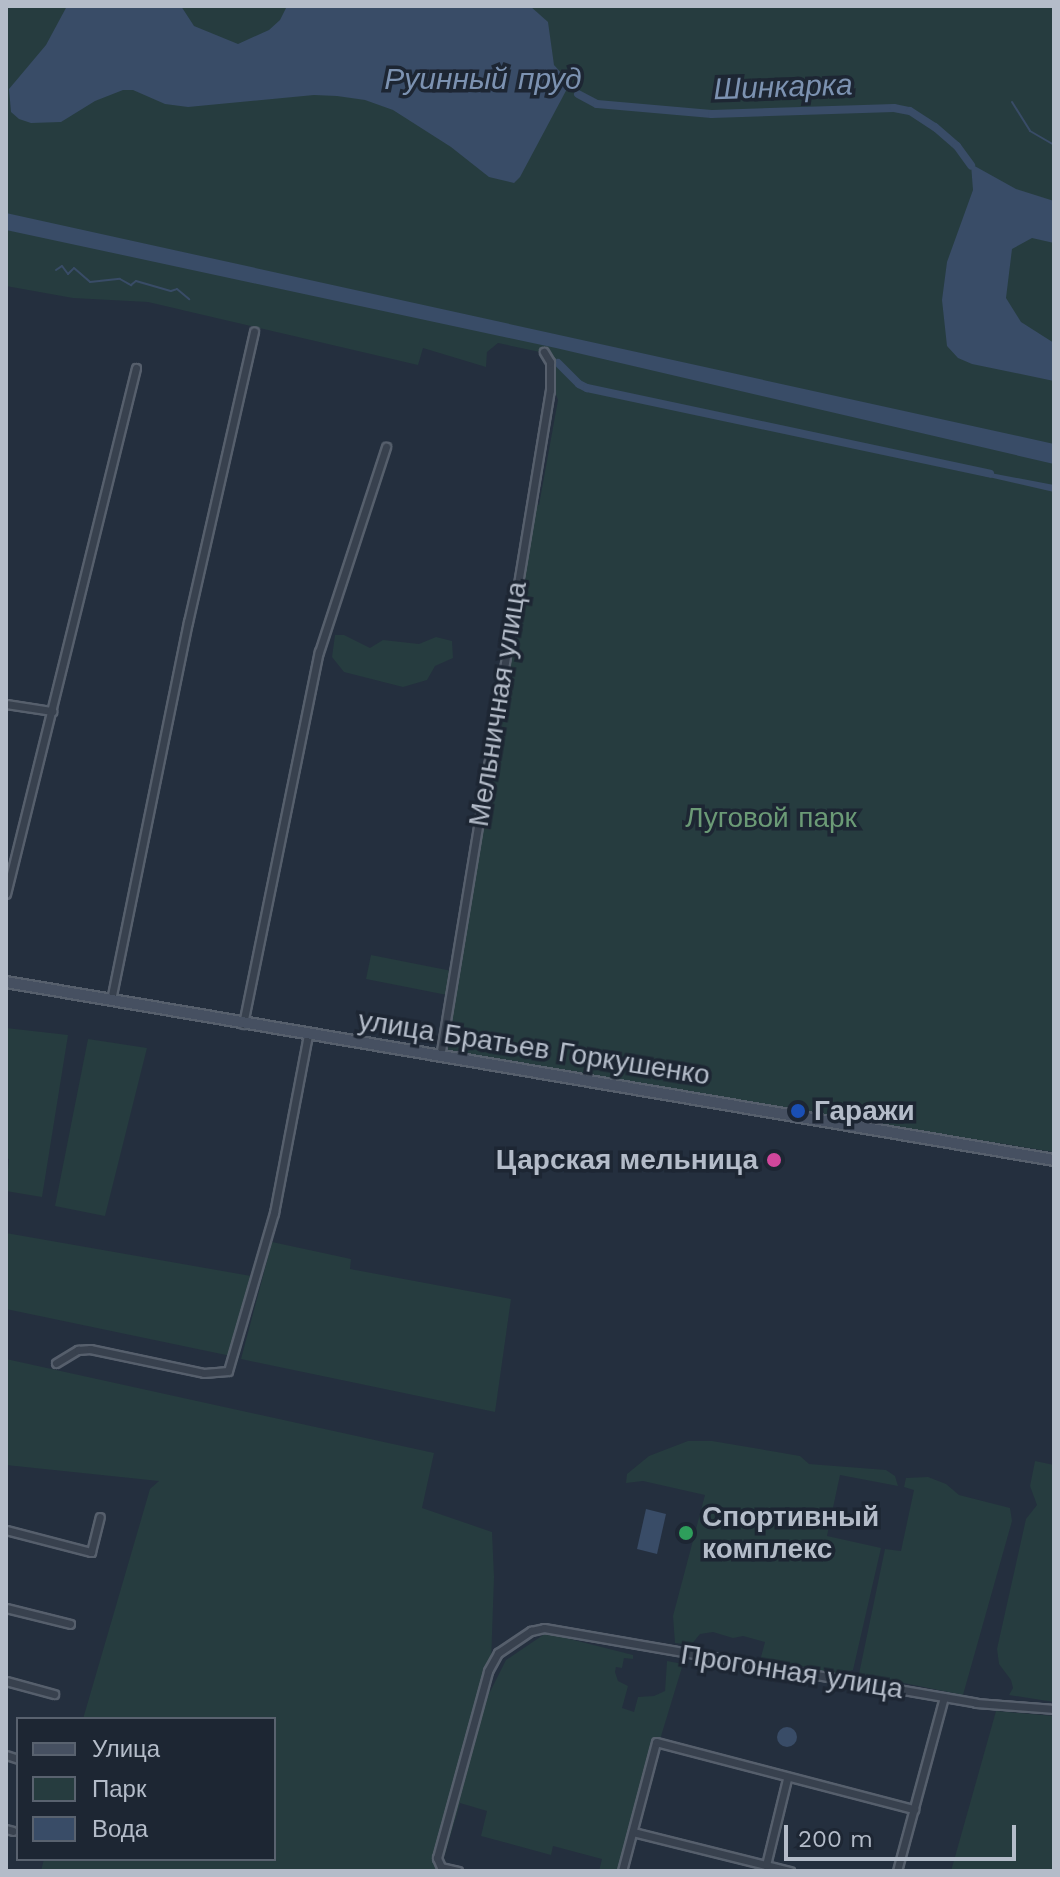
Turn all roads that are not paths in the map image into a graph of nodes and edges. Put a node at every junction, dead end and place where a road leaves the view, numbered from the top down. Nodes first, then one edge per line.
1 (254, 331) dead end
2 (544, 352) dead end
3 (136, 368) dead end
4 (386, 447) dead end
5 (6, 704) edge
6 (52, 711) junction
7 (6, 894) edge
8 (6, 982) edge
9 (111, 1000) junction
10 (243, 1024) junction
11 (308, 1035) junction
12 (440, 1057) junction
13 (1054, 1160) edge
14 (56, 1363) dead end
15 (100, 1517) dead end
16 (6, 1530) edge
17 (6, 1608) edge
18 (70, 1624) dead end
19 (6, 1681) edge
20 (54, 1694) dead end
21 (944, 1697) junction
22 (1054, 1709) edge
23 (787, 1779) junction
24 (914, 1809) junction
25 (633, 1832) junction
26 (766, 1865) junction
27 (458, 1871) edge
28 (622, 1871) edge
29 (790, 1871) edge
30 (897, 1871) edge

1 - 9 street
2 - 12 street, Мельничная улица
3 - 6 street
4 - 10 street
5 - 6 street
6 - 7 street
8 - 9 street, улица Братьев Горкушенко
9 - 10 street, улица Братьев Горкушенко
10 - 11 street, улица Братьев Горкушенко
11 - 12 street, улица Братьев Горкушенко
11 - 14 street
12 - 13 street, улица Братьев Горкушенко
15 - 16 street
17 - 18 street
19 - 20 street
21 - 22 street, Прогонная улица
21 - 24 street
21 - 27 street, Прогонная улица
23 - 24 street
23 - 25 street
23 - 26 street
24 - 30 street
25 - 26 street
25 - 28 street
26 - 29 street

